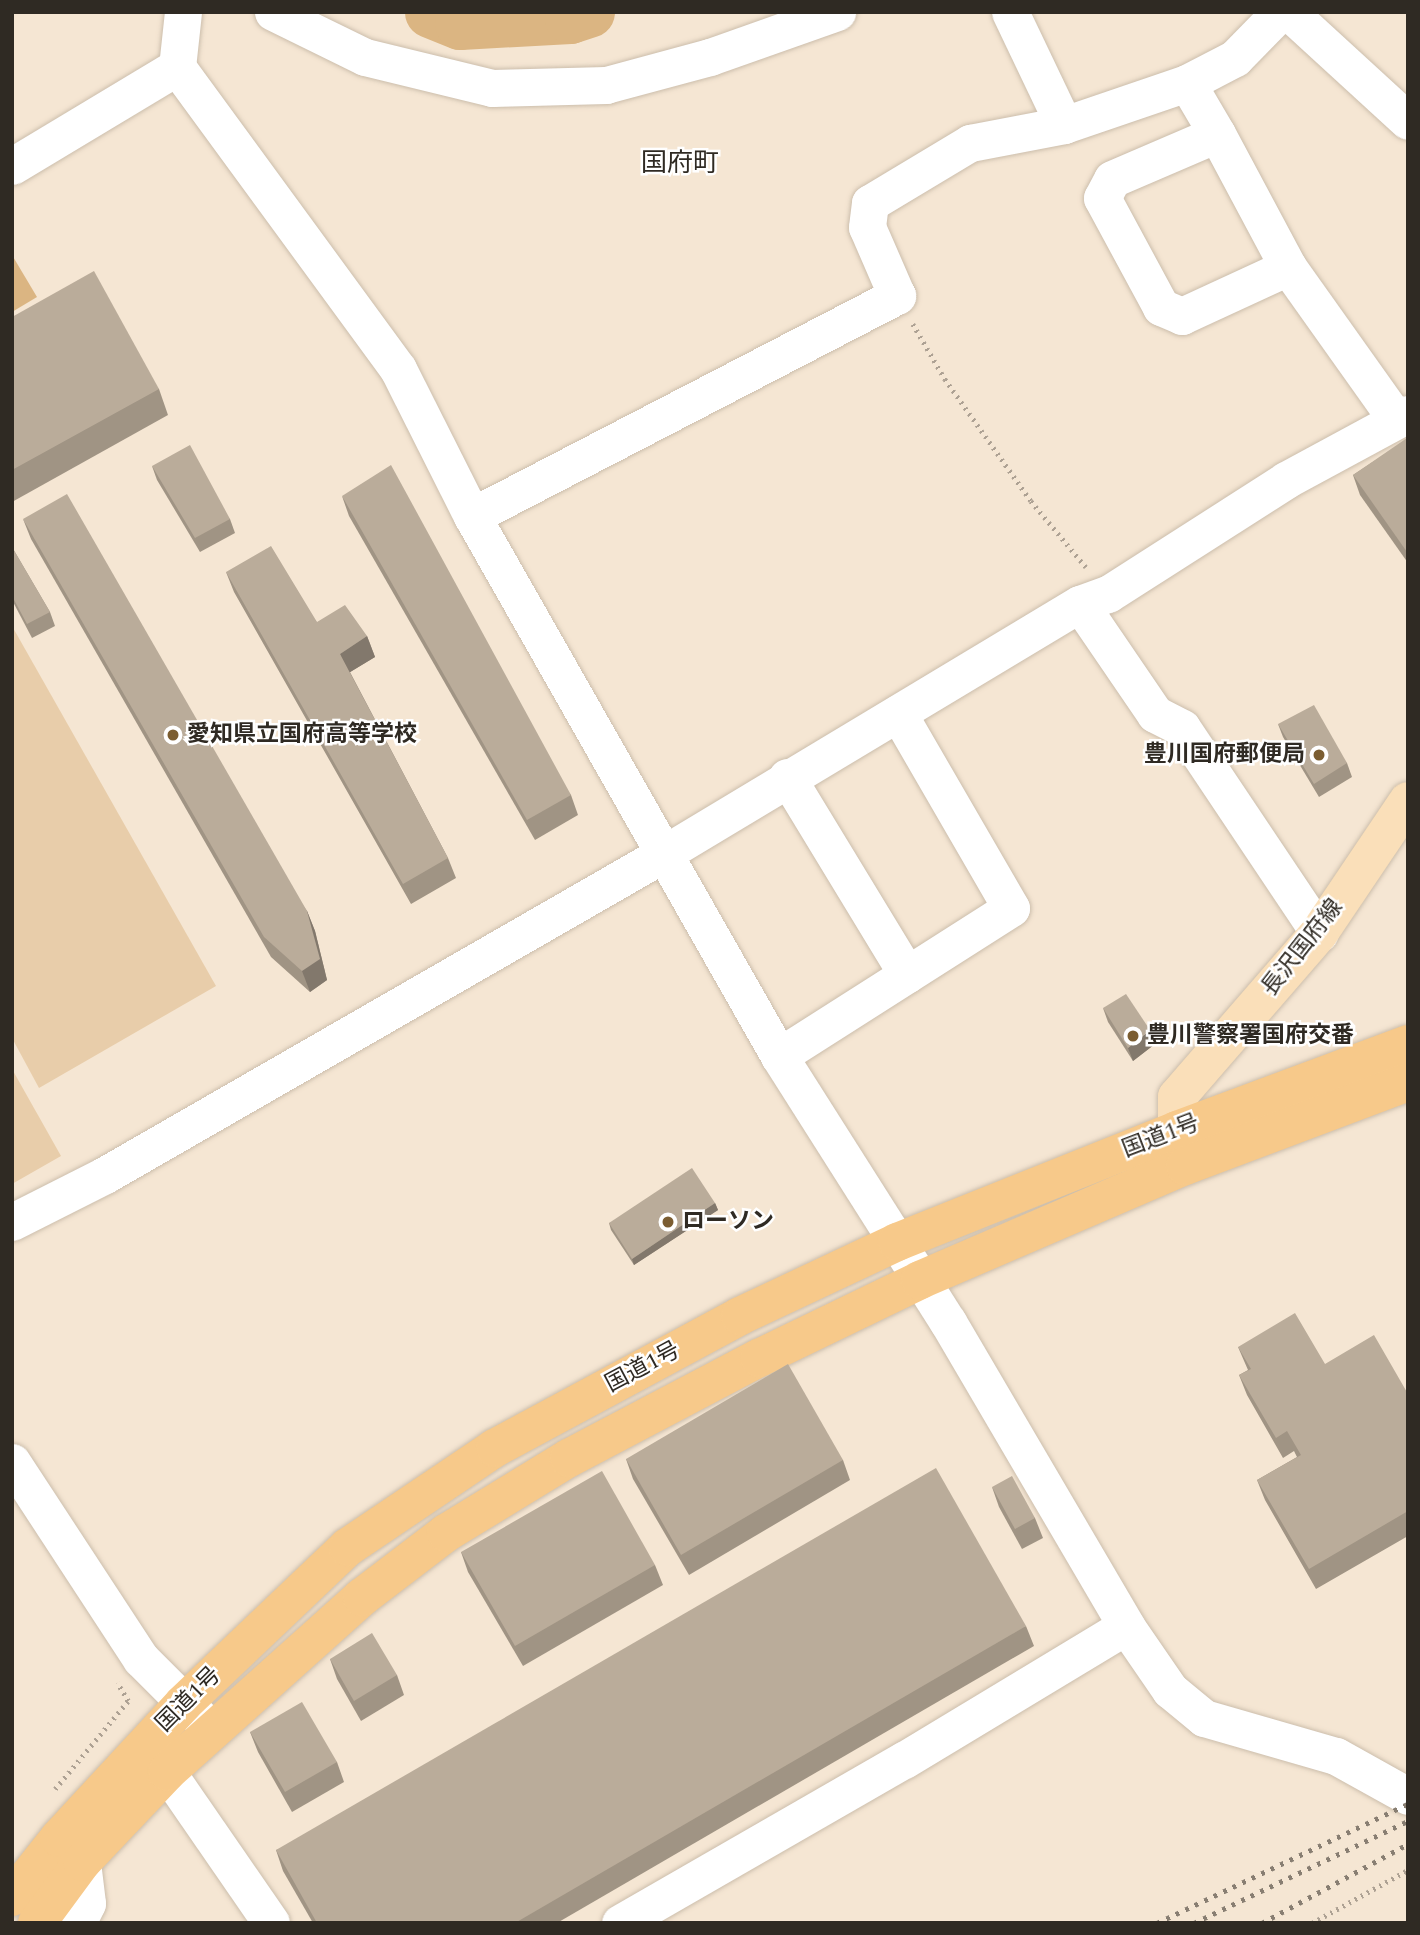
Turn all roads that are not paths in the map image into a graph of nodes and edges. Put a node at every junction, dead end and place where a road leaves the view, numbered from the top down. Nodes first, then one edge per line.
1 (183, 12) edge
2 (273, 12) edge
3 (837, 12) edge
4 (1010, 12) edge
5 (1280, 12) edge
6 (1289, 12) edge
7 (177, 67) junction
8 (1187, 83) junction
9 (1408, 121) edge
10 (1063, 125) junction
11 (1217, 134) junction
12 (12, 166) edge
13 (1288, 267) junction
14 (1402, 417) edge
15 (472, 516) junction
16 (1094, 599) junction
17 (898, 713) junction
18 (787, 777) junction
19 (1408, 801) edge
20 (665, 853) junction
21 (1319, 933) junction
22 (907, 974) junction
23 (1408, 1044) edge
24 (779, 1056) junction
25 (1408, 1082) edge
26 (1181, 1148) junction
27 (12, 1222) edge
28 (897, 1242) junction
29 (920, 1280) junction
30 (12, 1462) edge
31 (1126, 1626) junction
32 (184, 1703) junction
33 (212, 1730) junction
34 (167, 1772) junction
35 (1406, 1793) edge
36 (82, 1861) junction
37 (12, 1897) edge
38 (37, 1923) edge
39 (77, 1923) edge
40 (271, 1923) edge
41 (620, 1923) edge

1 - 7 street
2 - 3 street
4 - 10 street
5 - 8 street
6 - 9 street
7 - 12 street
7 - 15 street
8 - 10 street
8 - 11 street
10 - 15 street
11 - 13 street
11 - 13 street
13 - 14 street
14 - 16 street
15 - 20 street
16 - 17 street
16 - 21 street
17 - 18 street
17 - 22 street
18 - 20 street
18 - 22 street
19 - 21 main road, 長沢国府線
20 - 24 street
20 - 27 street
21 - 26 main road, 長沢国府線
22 - 24 street
23 - 26 highway, 国道1号
24 - 28 street
25 - 26 highway, 国道1号
26 - 28 highway, 国道1号
26 - 29 highway, 国道1号
28 - 29 street
28 - 32 highway, 国道1号
29 - 31 street
29 - 33 highway, 国道1号
30 - 32 street
31 - 35 street
31 - 41 street
32 - 33 street
32 - 37 highway, 国道1号
33 - 34 highway, 国道1号
34 - 36 highway, 国道1号
34 - 40 street
36 - 38 highway, 国道1号
36 - 39 street

